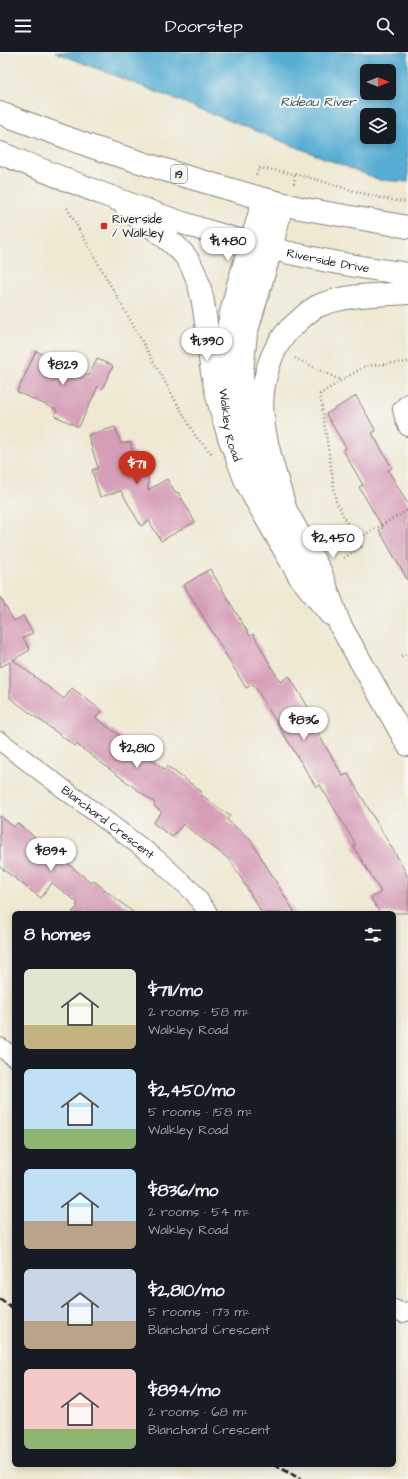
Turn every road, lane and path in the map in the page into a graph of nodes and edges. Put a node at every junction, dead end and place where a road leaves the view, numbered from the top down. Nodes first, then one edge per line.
1 (0, 113) edge
2 (0, 153) edge
3 (259, 168) dead end
4 (295, 175) junction
5 (280, 197) junction
6 (112, 198) junction
7 (408, 202) edge
8 (66, 208) dead end
9 (408, 227) edge
10 (261, 246) junction
11 (408, 274) edge
12 (408, 293) edge
13 (292, 357) dead end
14 (408, 362) edge
15 (341, 381) junction
16 (408, 403) edge
17 (408, 428) edge
18 (229, 437) junction
19 (212, 454) dead end
20 (408, 510) edge
21 (286, 511) junction
22 (357, 540) junction
23 (344, 558) dead end
24 (340, 625) junction
25 (408, 653) edge
26 (401, 656) dead end
27 (0, 741) edge
28 (408, 745) edge
29 (207, 911) edge
30 (0, 1047) edge
31 (12, 1056) edge
32 (396, 1310) edge
33 (408, 1311) edge

1 - 5 main road, 19
2 - 6 main road, Riverside Drive
3 - 4 path
4 - 5 path
4 - 7 path
5 - 9 main road, 19
5 - 10 main road, Walkley Road
6 - 10 main road, Riverside Drive
6 - 18 main road
8 - 19 path
10 - 11 main road, Riverside Drive
10 - 18 main road, Walkley Road
10 - 21 main road, Walkley Road
12 - 21 main road
13 - 15 path
14 - 15 path
15 - 22 path
16 - 17 street
18 - 24 main road, Walkley Road
20 - 22 path
21 - 24 main road, Walkley Road
22 - 23 path
24 - 28 main road, Walkley Road
25 - 26 path
27 - 29 street, Blanchard Crescent
30 - 31 street
32 - 33 street

